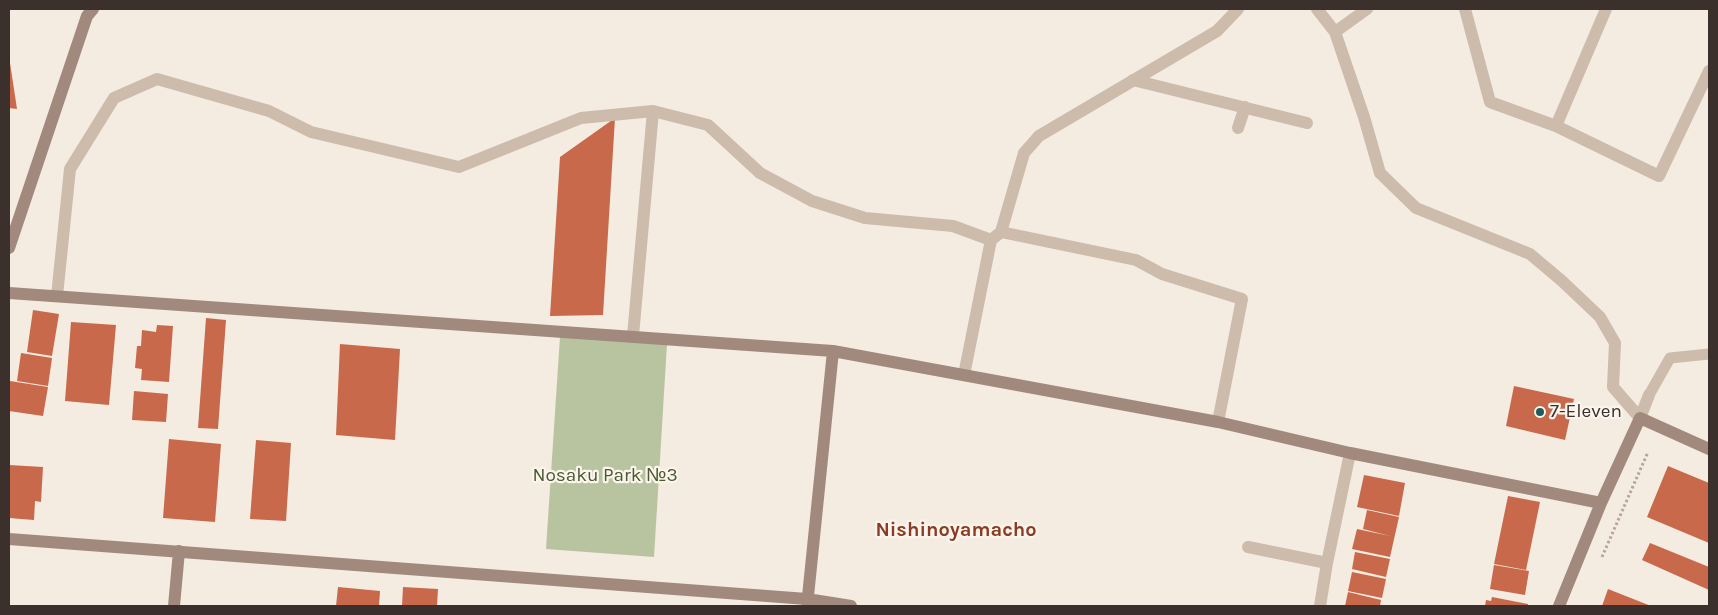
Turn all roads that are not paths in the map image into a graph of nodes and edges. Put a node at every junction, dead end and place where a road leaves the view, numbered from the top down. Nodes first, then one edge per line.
1 (93, 9) edge
2 (1238, 9) edge
3 (1317, 9) edge
4 (1367, 9) edge
5 (1465, 9) edge
6 (1606, 9) edge
7 (1335, 32) junction
8 (1709, 71) edge
9 (1133, 80) junction
10 (1246, 108) junction
11 (653, 111) junction
12 (1308, 122) dead end
13 (1556, 126) junction
14 (1238, 128) dead end
15 (1001, 232) junction
16 (990, 240) junction
17 (9, 248) edge
18 (9, 293) edge
19 (57, 296) junction
20 (633, 336) junction
21 (833, 351) junction
22 (1709, 354) edge
23 (964, 375) junction
24 (1648, 395) joint
25 (1640, 418) junction
26 (1218, 422) junction
27 (1709, 449) edge
28 (1350, 452) junction
29 (1601, 503) junction
30 (9, 539) edge
31 (1248, 547) dead end
32 (179, 551) junction
33 (1327, 563) junction
34 (807, 603) edge
35 (174, 606) edge
36 (851, 606) edge
37 (1320, 606) edge
38 (1559, 606) edge

1 - 17 street
2 - 9 street
3 - 7 street
4 - 7 street
5 - 13 street
6 - 13 street
7 - 25 street
8 - 13 street
9 - 10 street
9 - 15 street
10 - 12 street
10 - 14 street
11 - 16 street
11 - 19 street
11 - 20 street
15 - 16 street
15 - 26 street
16 - 23 street
18 - 19 street
19 - 20 street
20 - 21 street
21 - 23 street
21 - 34 street
22 - 24 lane
23 - 26 street
24 - 25 street
25 - 27 street
25 - 29 street
26 - 28 street
28 - 29 street
28 - 33 street
29 - 38 street
30 - 32 street
31 - 33 street
32 - 34 street
32 - 35 street
33 - 37 street
34 - 36 street

